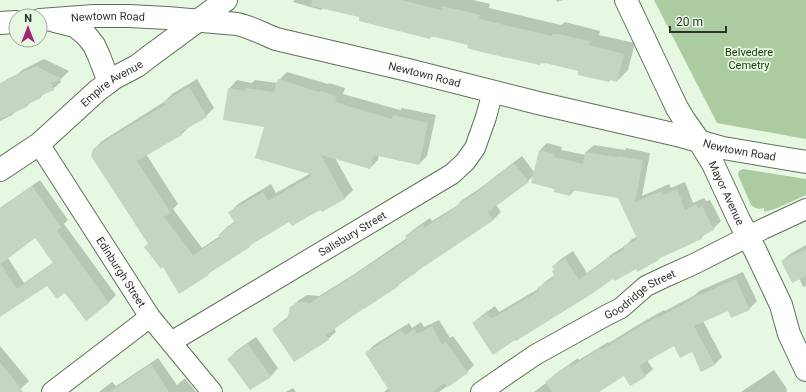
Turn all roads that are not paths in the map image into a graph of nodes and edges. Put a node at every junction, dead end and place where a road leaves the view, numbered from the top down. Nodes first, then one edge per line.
1 (226, 0) edge
2 (626, 0) edge
3 (48, 19) edge
4 (48, 20) edge
5 (199, 20) junction
6 (109, 82) junction
7 (493, 91) junction
8 (699, 141) junction
9 (38, 144) junction
10 (806, 162) edge
11 (0, 170) edge
12 (806, 209) edge
13 (748, 237) junction
14 (150, 317) junction
15 (171, 342) junction
16 (806, 370) edge
17 (485, 391) edge
18 (52, 392) edge
19 (212, 392) edge

1 - 5 street, Empire Avenue
2 - 8 street, Mayor Avenue
3 - 5 street, Newtown Road
4 - 6 street
5 - 6 street, Empire Avenue
5 - 7 street, Newtown Road
6 - 9 street, Empire Avenue
7 - 8 street, Newtown Road
7 - 15 street, Salisbury Street
8 - 10 street, Newtown Road
8 - 13 street, Mayor Avenue
9 - 11 street, Empire Avenue
9 - 14 street, Edinburgh Street
12 - 13 street, Goodridge Street
13 - 16 street, Mayor Avenue
13 - 17 street, Goodridge Street
14 - 15 street, Edinburgh Street
14 - 18 street
15 - 19 street, Edinburgh Street

